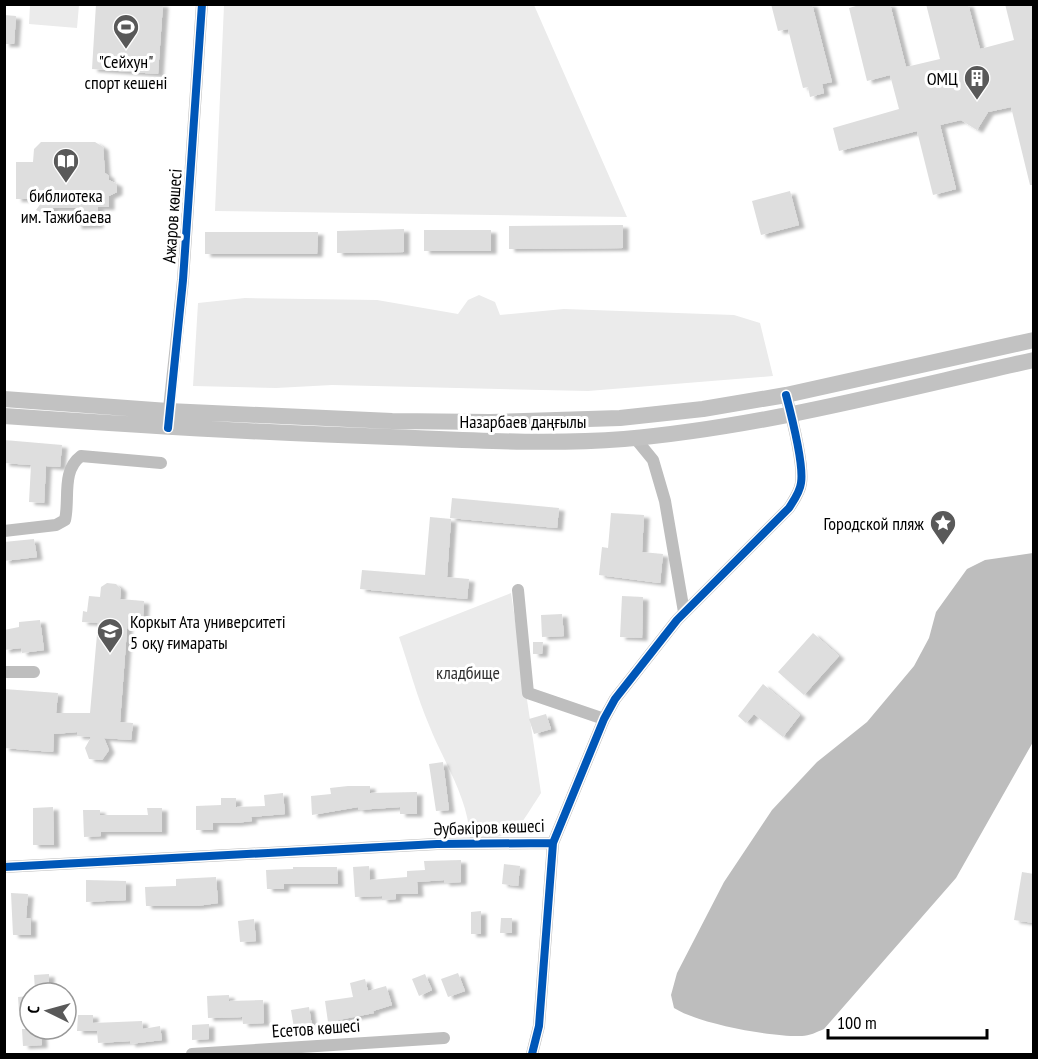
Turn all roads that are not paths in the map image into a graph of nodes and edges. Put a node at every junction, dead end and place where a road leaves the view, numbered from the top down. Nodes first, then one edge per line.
1 (202, 4) edge
2 (1034, 340) edge
3 (1034, 360) edge
4 (786, 395) junction
5 (4, 399) edge
6 (168, 411) junction
7 (791, 414) junction
8 (4, 416) edge
9 (168, 428) junction
10 (635, 438) junction
11 (161, 463) dead end
12 (4, 531) edge
13 (518, 590) dead end
14 (684, 612) junction
15 (4, 672) edge
16 (34, 672) dead end
17 (604, 719) junction
18 (553, 843) junction
19 (4, 867) edge
20 (444, 1038) dead end
21 (192, 1054) edge
22 (532, 1054) edge

1 - 6 street, Ажаров көшесі
2 - 4 main road, Назарбаев даңғылы
3 - 7 main road, Назарбаев даңғылы
4 - 6 main road, Назарбаев даңғылы
4 - 7 street, Әубәкіров көшесі
5 - 6 main road, Назарбаев даңғылы
6 - 9 street, Ажаров көшесі
7 - 10 main road, Назарбаев даңғылы
7 - 14 street, Әубәкіров көшесі
8 - 9 main road, Назарбаев даңғылы
9 - 10 main road, Назарбаев даңғылы
10 - 14 street
11 - 12 street
13 - 17 street
14 - 17 street, Әубәкіров көшесі
15 - 16 street
17 - 18 street, Әубәкіров көшесі
18 - 19 street, Әубәкіров көшесі
18 - 22 street
20 - 21 street, Есетов көшесі

